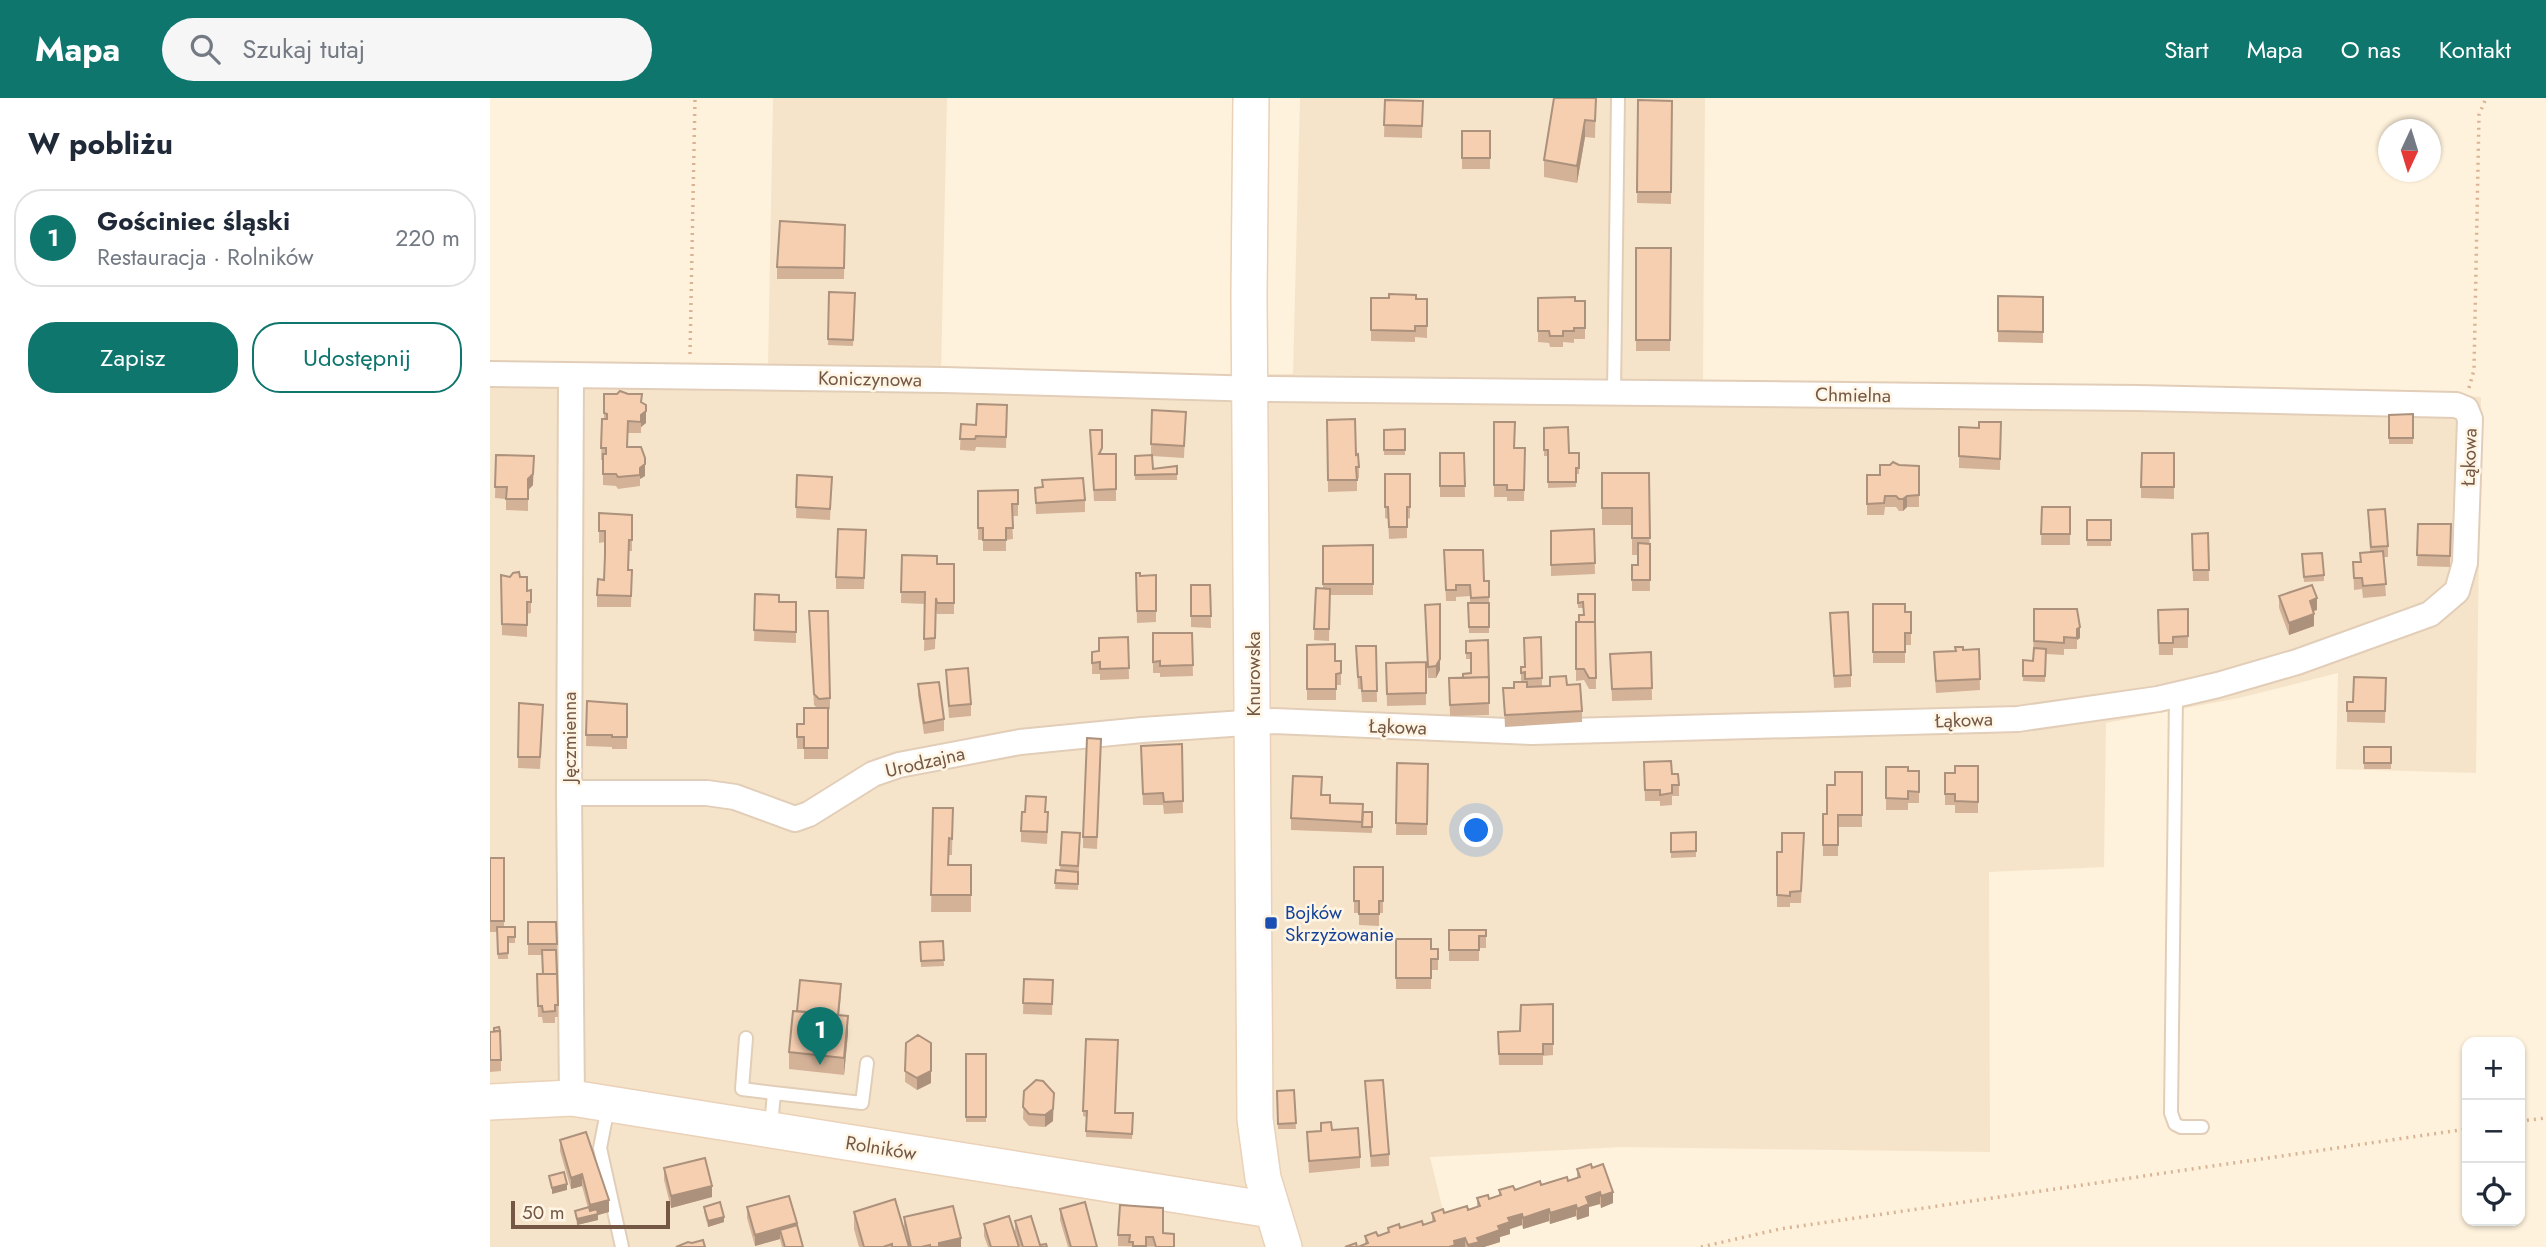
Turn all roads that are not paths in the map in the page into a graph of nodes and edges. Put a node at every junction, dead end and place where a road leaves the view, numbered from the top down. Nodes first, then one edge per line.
1 (1251, 98) edge
2 (1618, 98) edge
3 (490, 374) edge
4 (571, 377) junction
5 (1251, 389) junction
6 (1614, 392) junction
7 (2459, 406) joint
8 (2176, 695) junction
9 (1254, 722) junction
10 (569, 793) junction
11 (746, 1038) dead end
12 (867, 1063) dead end
13 (774, 1093) junction
14 (572, 1098) junction
15 (490, 1102) edge
16 (608, 1103) junction
17 (2202, 1127) dead end
18 (771, 1130) junction
19 (1271, 1210) junction
20 (622, 1247) edge
21 (1284, 1247) edge

1 - 5 street, Knurowska
2 - 6 lane
3 - 4 street, Koniczynowa
4 - 5 street, Koniczynowa
4 - 10 street, Jęczmienna
5 - 6 street, Chmielna
5 - 9 street, Knurowska
6 - 7 street, Chmielna
7 - 8 street, Łąkowa
8 - 9 street, Łąkowa
8 - 17 lane
9 - 10 street, Urodzajna
9 - 19 street, Knurowska
10 - 14 street, Jęczmienna
11 - 13 lane
12 - 13 lane
13 - 18 lane
14 - 15 street, Rolników
14 - 16 street, Rolników
16 - 18 street, Rolników
16 - 20 lane
18 - 19 street, Rolników
19 - 21 street, Knurowska

